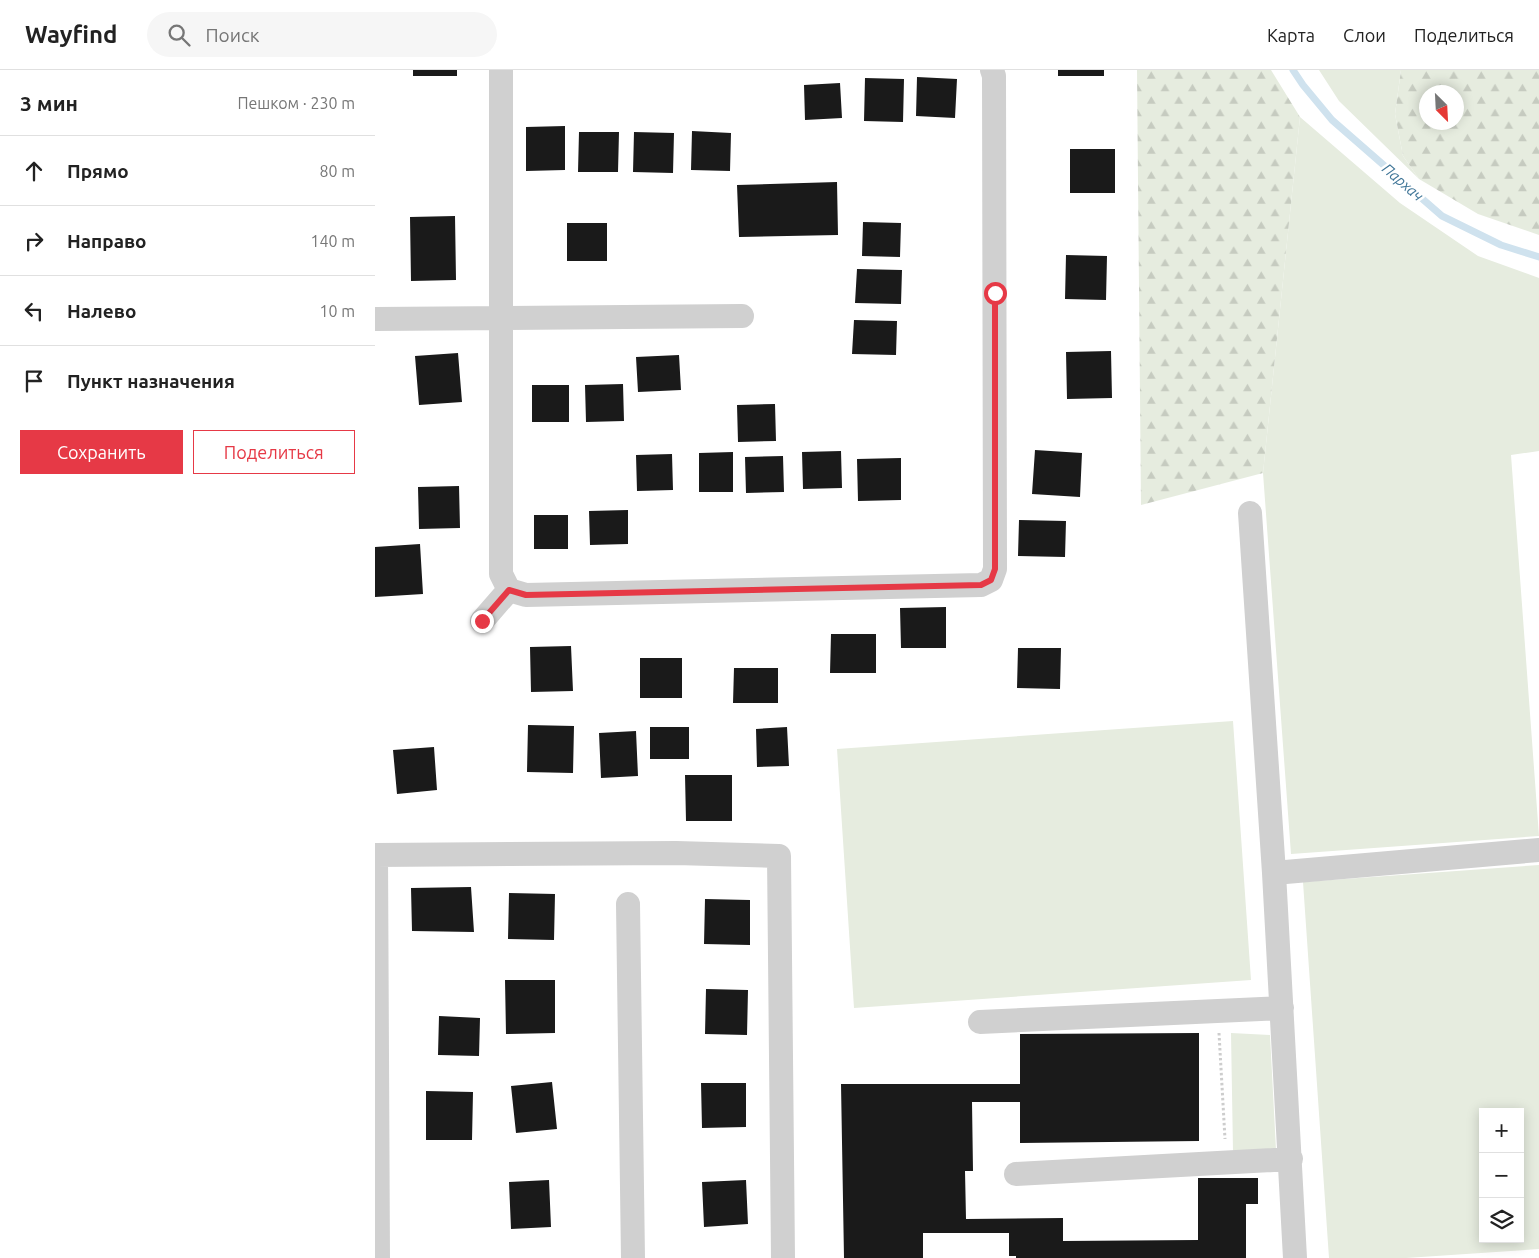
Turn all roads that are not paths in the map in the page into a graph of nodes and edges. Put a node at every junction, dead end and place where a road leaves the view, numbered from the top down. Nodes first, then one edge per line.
1 (501, 70) edge
2 (992, 70) edge
3 (742, 316) dead end
4 (375, 319) edge
5 (502, 319) junction
6 (1250, 513) dead end
7 (509, 590) junction
8 (482, 621) dead end
9 (1539, 850) edge
10 (375, 855) edge
11 (1274, 873) junction
12 (628, 904) dead end
13 (1282, 1008) junction
14 (980, 1022) dead end
15 (1291, 1159) junction
16 (1016, 1174) dead end
17 (378, 1258) edge
18 (633, 1258) edge
19 (783, 1258) edge
20 (1295, 1258) edge

1 - 5 street
2 - 7 street
3 - 5 street
4 - 5 street
5 - 7 street
6 - 11 street
7 - 8 street
9 - 11 street
10 - 17 street
10 - 19 street
11 - 13 street
12 - 18 street
13 - 14 street
13 - 15 street
15 - 16 street
15 - 20 street

